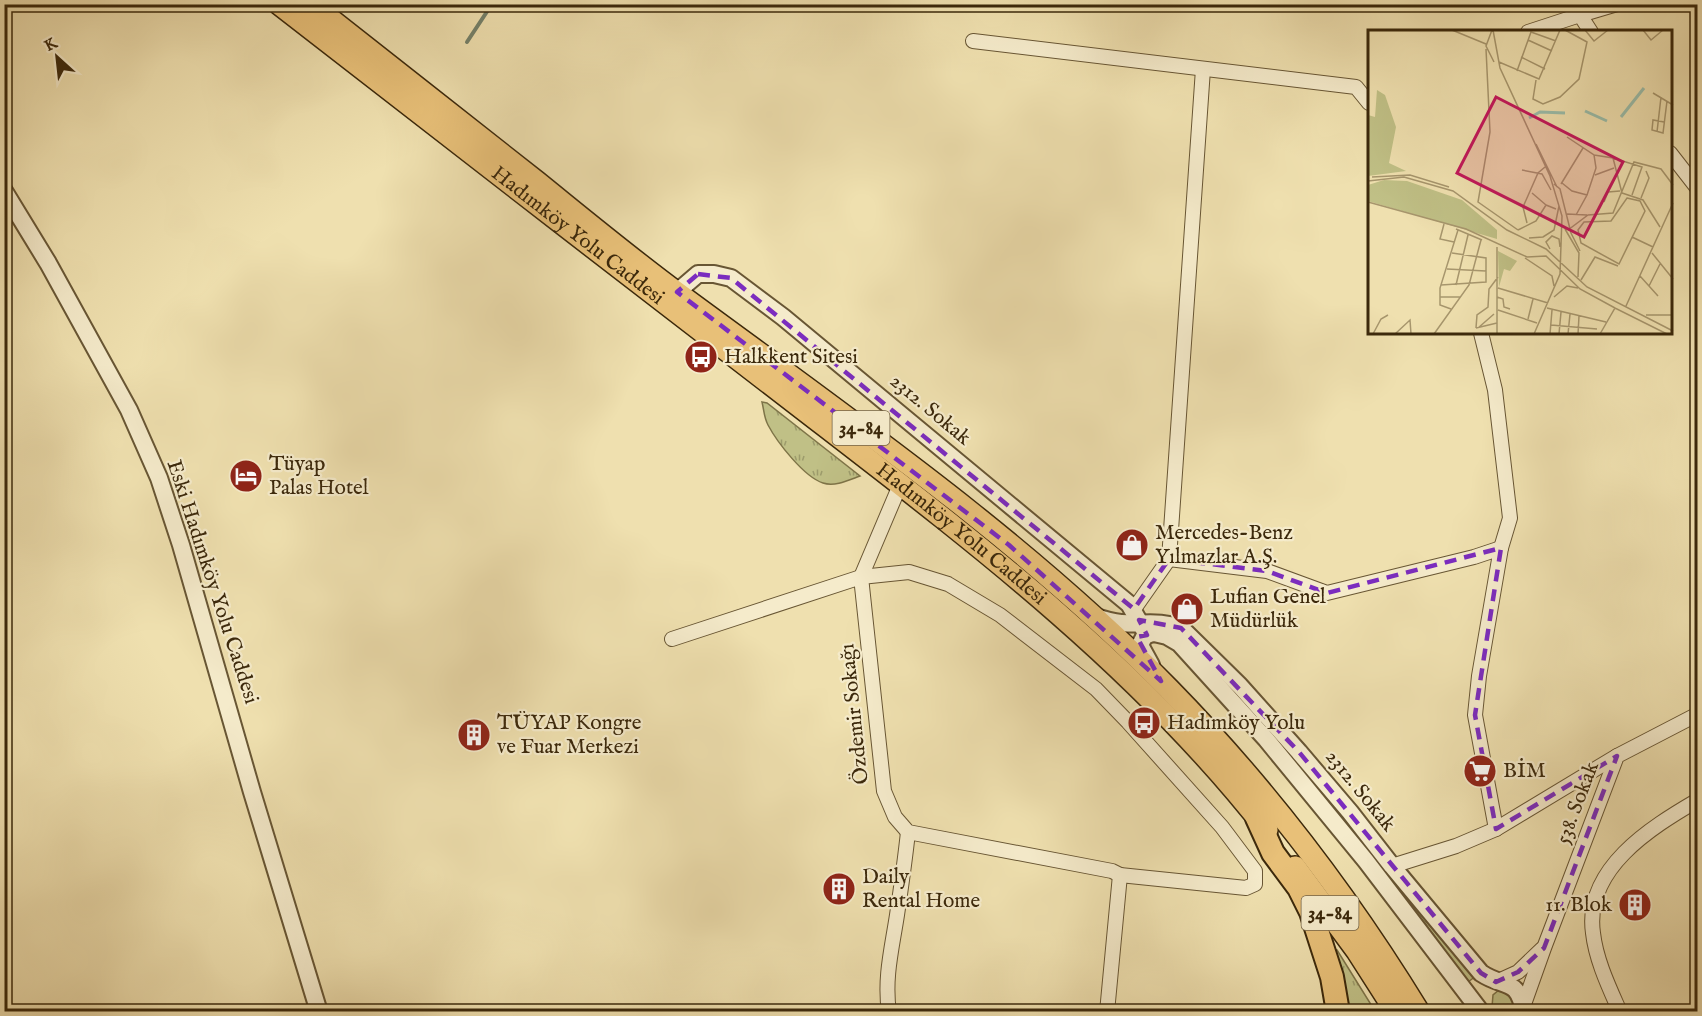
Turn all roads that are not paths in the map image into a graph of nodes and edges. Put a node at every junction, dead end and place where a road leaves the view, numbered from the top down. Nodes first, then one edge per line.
1 (279, 4) edge
2 (311, 4) edge
3 (1617, 4) edge
4 (1580, 15) junction
5 (1534, 30) edge
6 (1590, 30) edge
7 (973, 41) dead end
8 (1203, 69) junction
9 (1363, 85) edge
10 (1368, 100) edge
11 (1672, 154) edge
12 (1698, 189) edge
13 (4, 190) edge
14 (677, 292) junction
15 (1481, 334) edge
16 (900, 485) junction
17 (1501, 548) junction
18 (1169, 559) junction
19 (861, 577) junction
20 (1091, 615) junction
21 (1141, 622) junction
22 (672, 639) dead end
23 (1161, 681) junction
24 (1698, 714) edge
25 (1617, 756) junction
26 (1698, 800) edge
27 (1257, 818) junction
28 (1496, 829) junction
29 (908, 832) junction
30 (1392, 866) junction
31 (1119, 875) junction
32 (1354, 913) junction
33 (1544, 948) junction
34 (1496, 982) junction
35 (1480, 1010) edge
36 (1523, 1010) edge
37 (319, 1011) edge
38 (889, 1011) edge
39 (1107, 1011) edge
40 (1338, 1011) edge
41 (1396, 1011) edge
42 (1419, 1011) edge
43 (1435, 1011) edge
44 (1620, 1011) edge

1 - 16 main road, Hadımköy Yolu Caddesi / 34-84
2 - 14 main road, Hadımköy Yolu Caddesi / 34-84
3 - 4 street
4 - 5 street
4 - 6 street
7 - 8 street
8 - 9 street
8 - 18 street
9 - 10 street
11 - 12 street
13 - 37 street, Eski Hadımköy Yolu Caddesi
14 - 20 main road, Hadımköy Yolu Caddesi / 34-84
14 - 21 street, 2312. Sokak
15 - 17 street
16 - 19 street, Özdemir Sokağı
16 - 27 main road, Hadımköy Yolu Caddesi / 34-84
17 - 18 street
17 - 28 street
18 - 21 street
19 - 22 street
19 - 29 street, Özdemir Sokağı
19 - 31 street
20 - 21 street, 2312. Sokak
20 - 23 main road, Hadımköy Yolu Caddesi / 34-84
21 - 23 street
21 - 30 street, 2312. Sokak
21 - 35 street, 2312. Sokak
23 - 32 main road, Hadımköy Yolu Caddesi / 34-84
24 - 25 street, 538. Sokak
25 - 28 street
25 - 33 street, 538. Sokak
26 - 44 street
27 - 40 highway
27 - 41 main road, Hadımköy Yolu Caddesi / 34-84
28 - 30 street
29 - 31 street
29 - 38 street
30 - 34 street, 2312. Sokak
31 - 39 street
32 - 42 main road, Hadımköy Yolu Caddesi / 34-84
32 - 43 main road
33 - 34 street, 538. Sokak
33 - 36 street, 538. Sokak
34 - 35 street
34 - 36 street, 2312. Sokak

